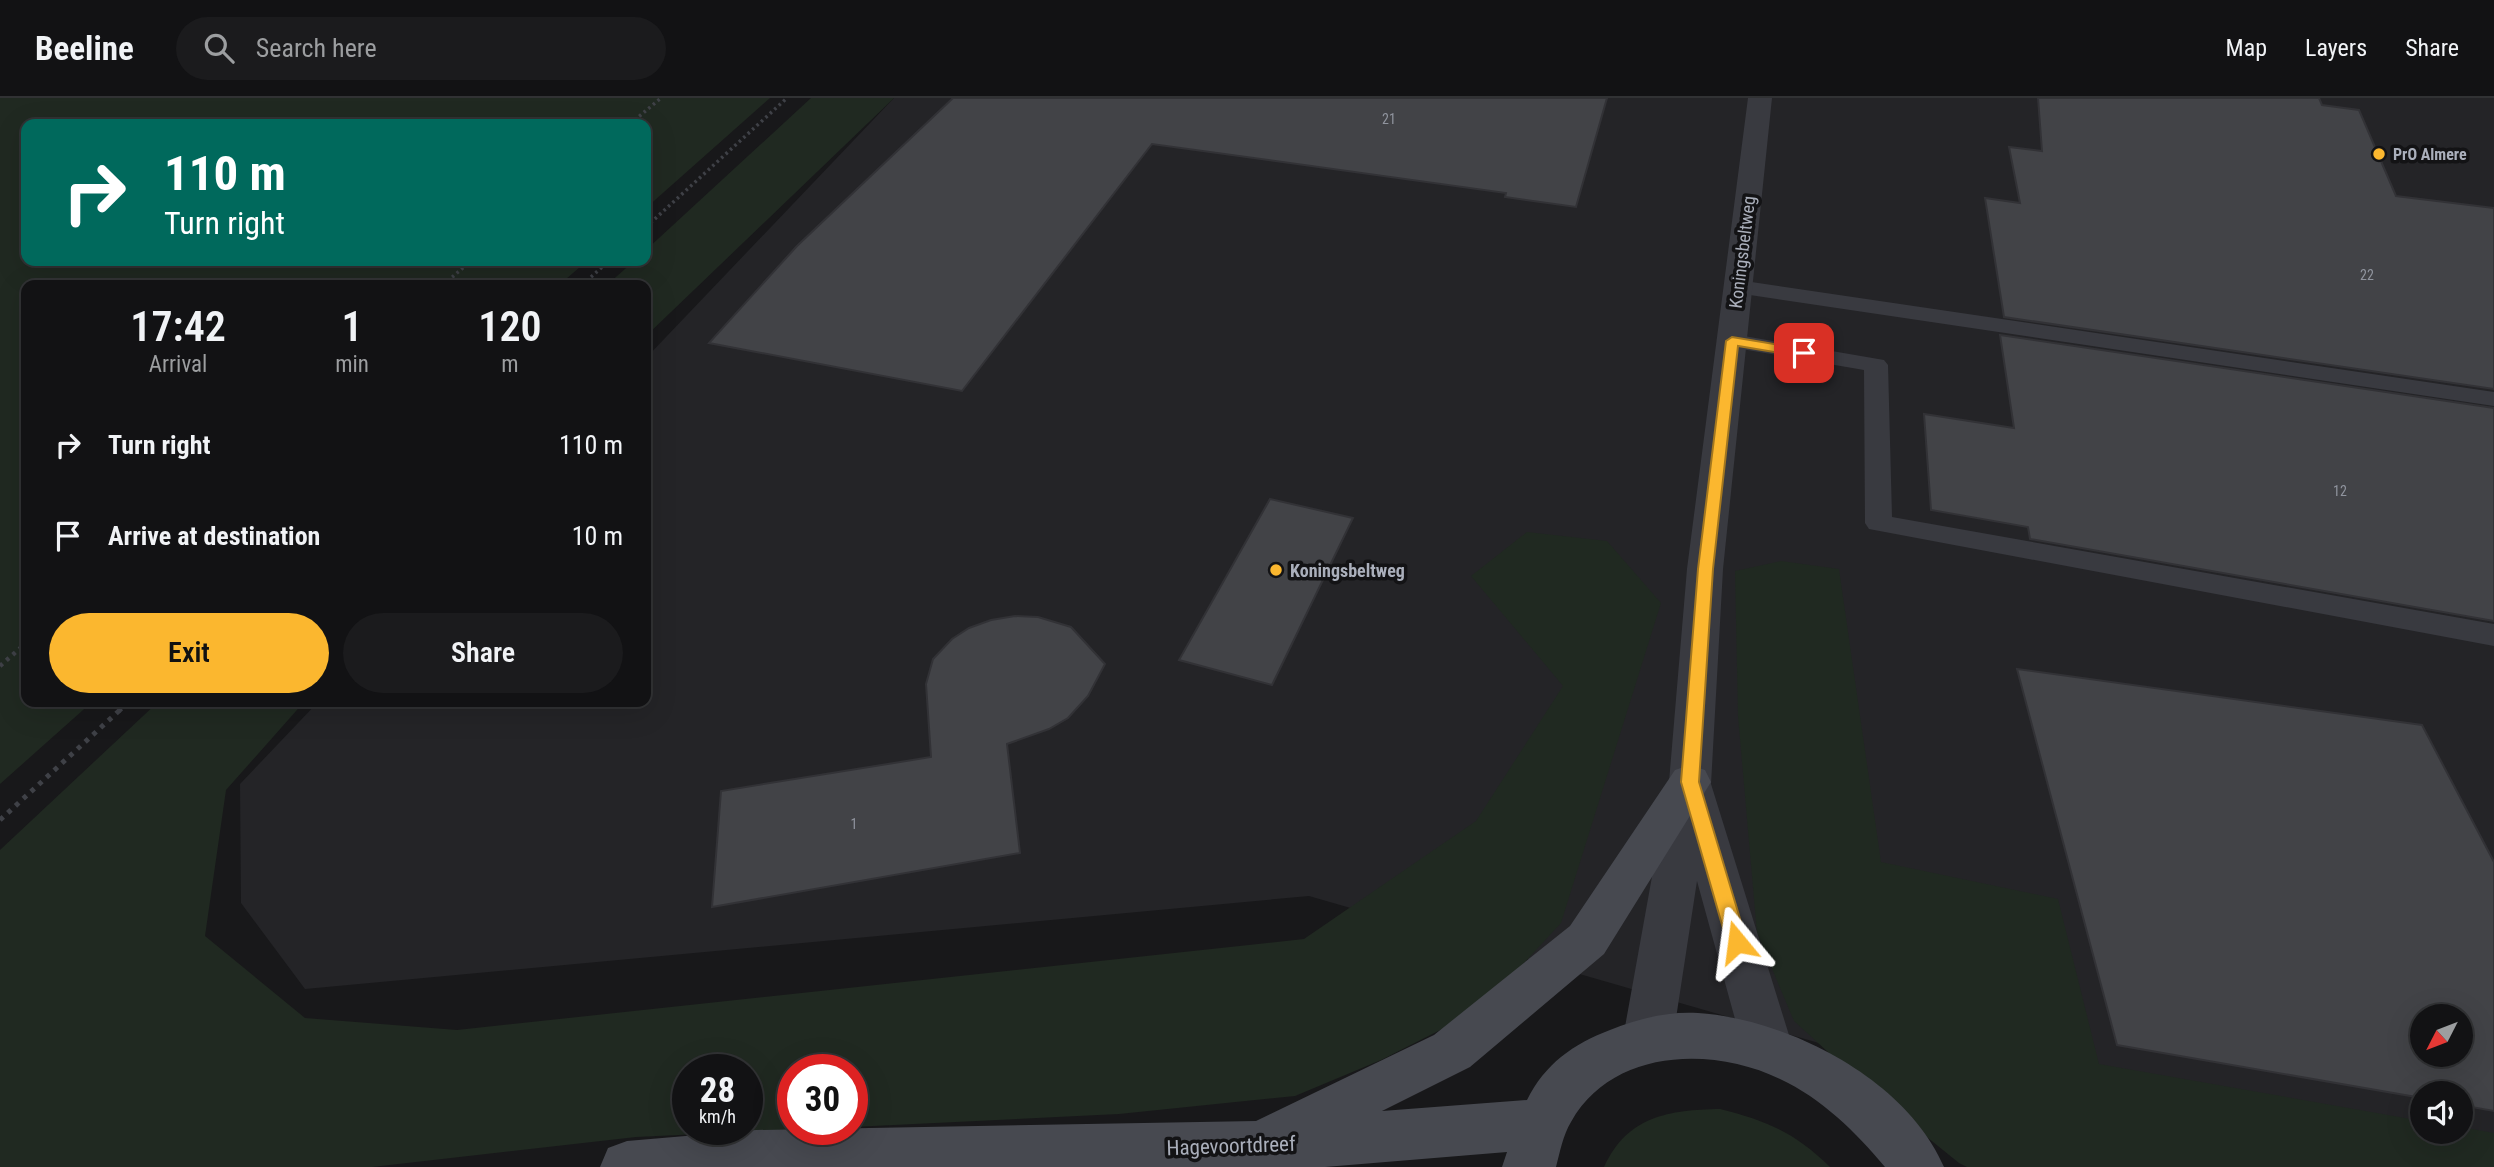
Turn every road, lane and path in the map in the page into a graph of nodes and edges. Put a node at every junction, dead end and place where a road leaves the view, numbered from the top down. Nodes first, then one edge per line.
1 (661, 98) edge
2 (787, 98) edge
3 (1760, 98) edge
4 (636, 119) edge
5 (651, 222) edge
6 (465, 266) edge
7 (603, 266) edge
8 (449, 280) edge
9 (588, 280) edge
10 (1738, 287) junction
11 (1732, 341) junction
12 (2494, 399) edge
13 (2494, 635) edge
14 (21, 647) edge
15 (0, 666) edge
16 (124, 707) edge
17 (1690, 782) junction
18 (0, 820) edge
19 (1648, 1038) junction
20 (1768, 1048) junction
21 (1534, 1145) edge
22 (1257, 1147) junction
23 (627, 1167) edge
24 (1917, 1167) edge

1 - 4 path
2 - 5 path
3 - 10 street, Koningsbeltweg
6 - 8 path
7 - 9 path
10 - 11 street, Koningsbeltweg
10 - 12 lane
11 - 13 lane
11 - 17 street, Koningsbeltweg
14 - 15 path
16 - 18 path
17 - 19 street, Koningsbeltweg
17 - 20 street, Koningsbeltweg
17 - 22 main road
19 - 20 main road
19 - 21 main road
20 - 24 main road
21 - 22 main road, Hagevoortdreef
22 - 23 main road, Hagevoortdreef

